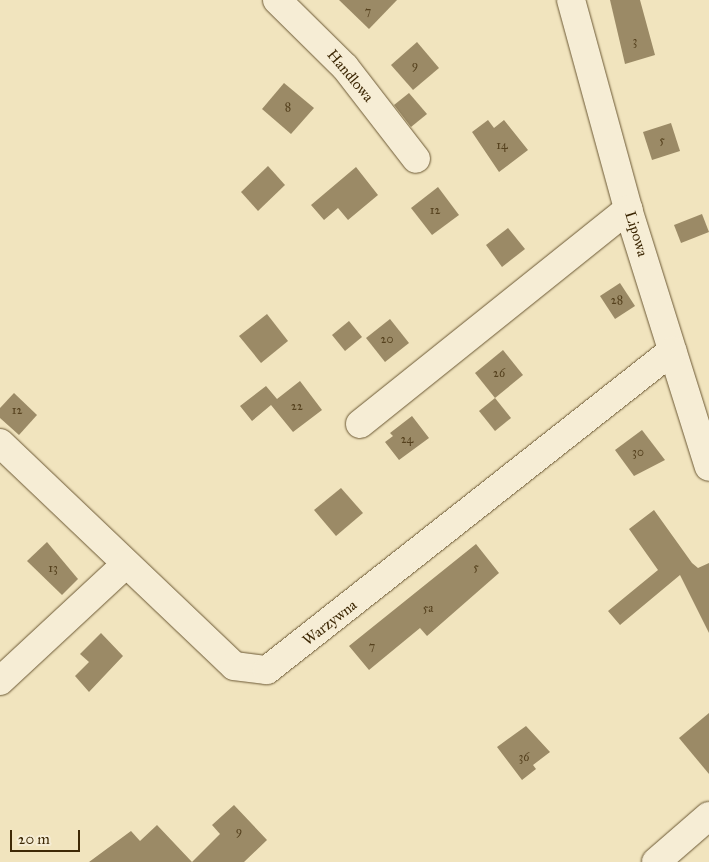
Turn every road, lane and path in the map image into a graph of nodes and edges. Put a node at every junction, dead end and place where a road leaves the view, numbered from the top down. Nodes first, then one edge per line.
1 (277, 0) edge
2 (571, 0) edge
3 (416, 159) dead end
4 (628, 208) junction
5 (672, 351) junction
6 (360, 424) dead end
7 (0, 443) edge
8 (709, 466) edge
9 (126, 564) junction
10 (0, 681) edge
11 (709, 816) edge
12 (656, 862) edge

1 - 3 street, Handlowa
2 - 4 street, Lipowa
4 - 5 street, Lipowa
4 - 6 street
5 - 8 street, Lipowa
5 - 9 street, Warzywna
7 - 9 street, Warzywna
9 - 10 street
11 - 12 street

